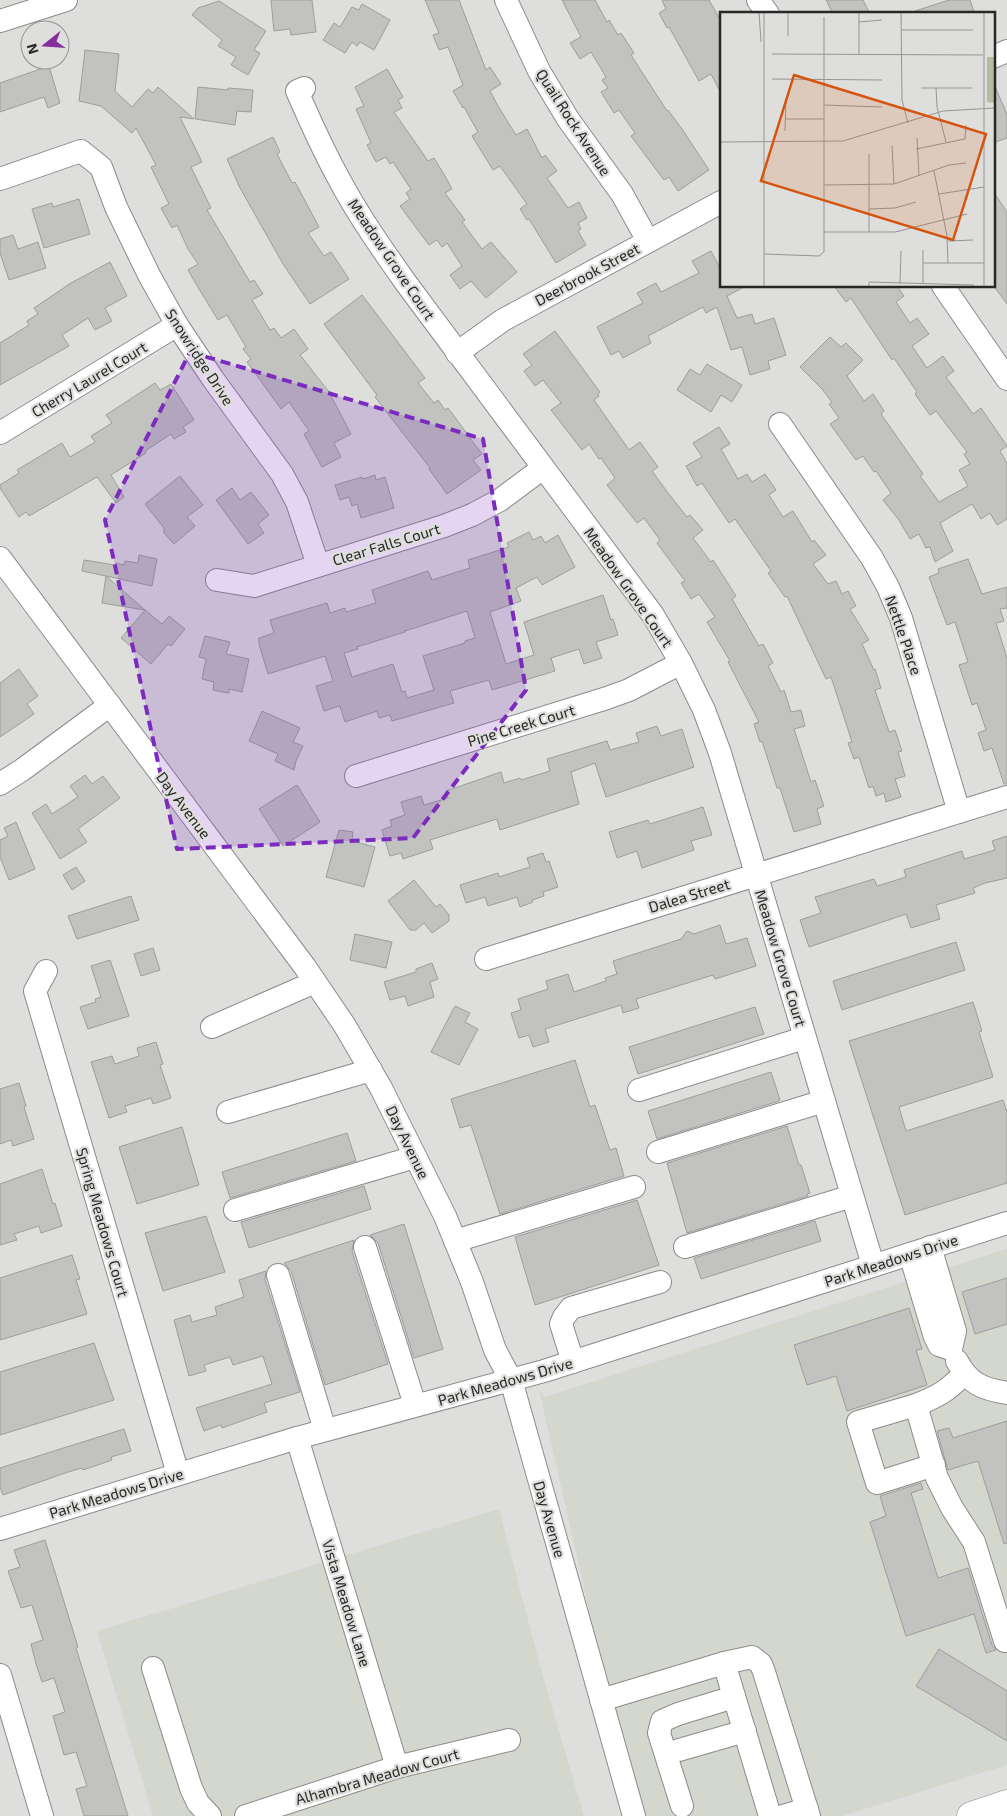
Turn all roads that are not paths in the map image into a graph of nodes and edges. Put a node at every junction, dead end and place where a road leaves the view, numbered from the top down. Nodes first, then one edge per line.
1 (66, 0) edge
2 (506, 0) edge
3 (758, 0) edge
4 (767, 12) edge
5 (0, 21) edge
6 (1007, 51) edge
7 (994, 56) edge
8 (304, 88) dead end
9 (0, 179) edge
10 (720, 203) edge
11 (648, 241) junction
12 (944, 288) edge
13 (178, 325) junction
14 (458, 353) junction
15 (1007, 379) edge
16 (780, 424) dead end
17 (0, 433) edge
18 (544, 468) junction
19 (0, 558) edge
20 (318, 565) junction
21 (217, 580) dead end
22 (681, 663) junction
23 (110, 705) junction
24 (356, 776) dead end
25 (0, 784) edge
26 (1007, 797) edge
27 (959, 812) junction
28 (756, 875) junction
29 (486, 959) dead end
30 (46, 971) dead end
31 (315, 982) junction
32 (212, 1027) dead end
33 (804, 1038) junction
34 (371, 1070) junction
35 (639, 1090) dead end
36 (824, 1101) junction
37 (228, 1112) dead end
38 (658, 1152) dead end
39 (415, 1157) junction
40 (634, 1187) dead end
41 (852, 1196) junction
42 (235, 1210) dead end
43 (1007, 1223) edge
44 (455, 1241) junction
45 (365, 1247) dead end
46 (685, 1247) dead end
47 (920, 1250) junction
48 (873, 1265) junction
49 (278, 1275) dead end
50 (660, 1282) dead end
51 (573, 1362) junction
52 (964, 1374) junction
53 (511, 1380) junction
54 (1007, 1393) edge
55 (916, 1404) junction
56 (415, 1406) junction
57 (326, 1430) junction
58 (297, 1438) junction
59 (934, 1465) junction
60 (178, 1474) junction
61 (0, 1529) edge
62 (998, 1584) edge
63 (1007, 1640) edge
64 (724, 1663) junction
65 (153, 1668) dead end
66 (0, 1675) edge
67 (734, 1697) junction
68 (601, 1700) junction
69 (745, 1731) junction
70 (509, 1740) dead end
71 (679, 1750) dead end
72 (397, 1768) junction
73 (1007, 1804) edge
74 (682, 1806) dead end
75 (808, 1812) edge
76 (42, 1816) edge
77 (210, 1816) edge
78 (246, 1816) edge
79 (634, 1816) edge
80 (770, 1816) edge
81 (783, 1816) edge
82 (971, 1816) edge

1 - 5 street
2 - 11 street, Quail Rock Avenue
3 - 4 street
6 - 7 street
8 - 14 street, Meadow Grove Court
9 - 13 street, Snowridge Drive
10 - 11 street, Deerbrook Street
11 - 14 street, Deerbrook Street
12 - 15 street
13 - 17 street, Cherry Laurel Court
13 - 20 street, Snowridge Drive
14 - 18 street, Meadow Grove Court
16 - 27 street, Nettle Place
18 - 20 street, Clear Falls Court
18 - 22 street, Meadow Grove Court
19 - 23 street, Day Avenue
20 - 21 street, Clear Falls Court
22 - 24 street, Pine Creek Court
22 - 28 street, Meadow Grove Court
23 - 25 street
23 - 31 street, Day Avenue
26 - 27 street, Dalea Street
27 - 28 street, Dalea Street
28 - 29 street, Dalea Street
28 - 33 street, Meadow Grove Court
30 - 60 street, Spring Meadows Court
31 - 32 street
31 - 34 street, Day Avenue
33 - 35 street
33 - 36 street, Meadow Grove Court
34 - 37 street
34 - 39 street, Day Avenue
36 - 38 street
36 - 41 street, Meadow Grove Court
39 - 42 street
39 - 44 street, Day Avenue
40 - 44 street
41 - 46 street
41 - 48 street, Meadow Grove Court
43 - 47 street, Park Meadows Drive
44 - 53 street, Day Avenue
45 - 56 street
47 - 48 street, Park Meadows Drive
47 - 52 street
48 - 51 street, Park Meadows Drive
49 - 57 street
50 - 51 street
51 - 53 street, Park Meadows Drive
52 - 54 street
52 - 55 street
53 - 56 street, Park Meadows Drive
53 - 68 street, Day Avenue
55 - 59 street
55 - 59 street
56 - 57 street, Park Meadows Drive
57 - 58 street, Park Meadows Drive
58 - 60 street, Park Meadows Drive
58 - 72 street, Vista Meadow Lane
59 - 62 street
60 - 61 street, Park Meadows Drive
62 - 63 street
64 - 67 street
64 - 68 street
64 - 75 street
65 - 77 street
66 - 76 street
67 - 69 street
67 - 74 street
68 - 79 street, Day Avenue
69 - 71 street
69 - 80 street
70 - 72 street, Alhambra Meadow Court
72 - 78 street, Alhambra Meadow Court
73 - 82 main road
75 - 81 street

